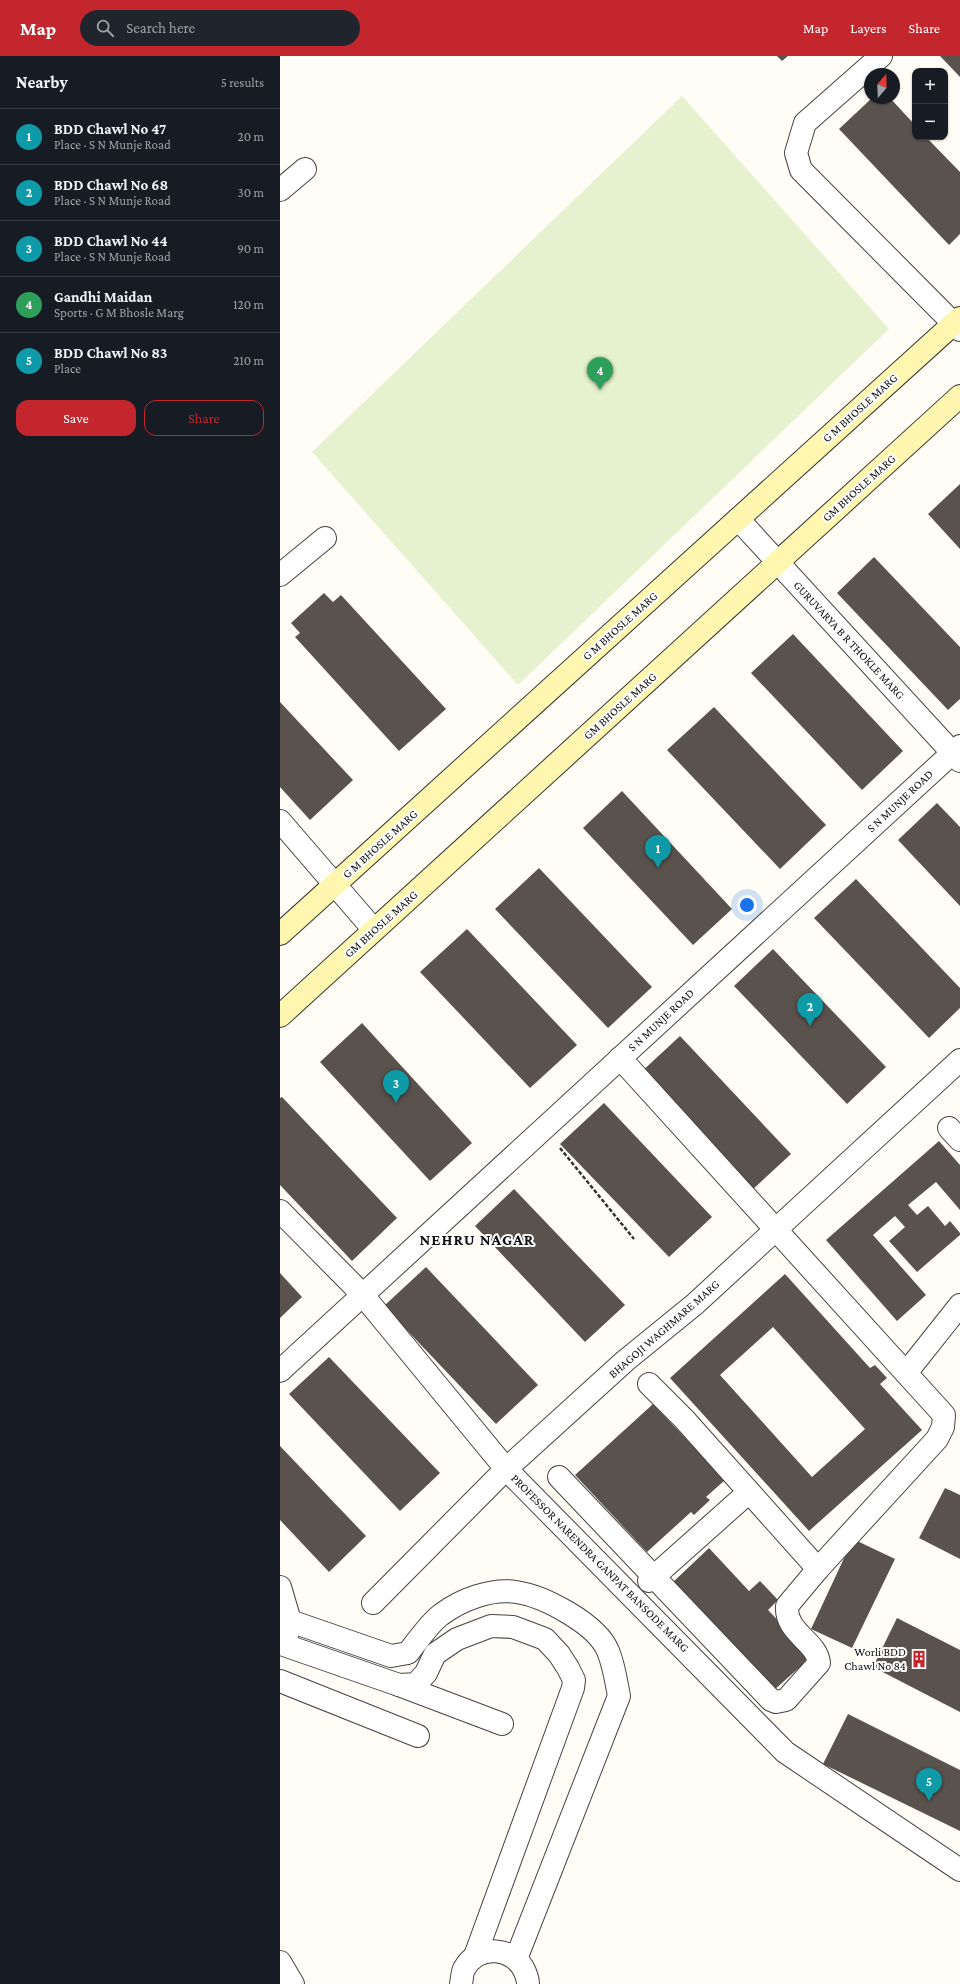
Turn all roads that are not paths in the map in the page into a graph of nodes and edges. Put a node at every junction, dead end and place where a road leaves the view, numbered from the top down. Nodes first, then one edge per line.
1 (881, 56) edge
2 (305, 169) dead end
3 (280, 190) edge
4 (958, 324) edge
5 (960, 396) edge
6 (738, 519) junction
7 (324, 538) dead end
8 (778, 562) junction
9 (280, 574) edge
10 (957, 753) edge
11 (280, 821) edge
12 (335, 884) junction
13 (374, 930) junction
14 (280, 934) edge
15 (280, 1016) edge
16 (620, 1058) junction
17 (960, 1060) edge
18 (280, 1211) edge
19 (777, 1229) junction
20 (362, 1294) junction
21 (960, 1305) edge
22 (280, 1371) edge
23 (906, 1373) junction
24 (649, 1384) dead end
25 (506, 1469) junction
26 (559, 1477) dead end
27 (749, 1492) junction
28 (818, 1569) junction
29 (651, 1579) junction
30 (280, 1587) edge
31 (373, 1603) dead end
32 (290, 1621) junction
33 (282, 1650) edge
34 (280, 1681) edge
35 (399, 1685) junction
36 (502, 1724) dead end
37 (418, 1736) dead end
38 (960, 1870) edge
39 (476, 1956) junction
40 (516, 1959) junction
41 (280, 1962) edge
42 (292, 1984) edge
43 (461, 1984) edge
44 (528, 1984) edge

1 - 4 street
2 - 3 street
4 - 6 main road, G M BHOSLE MARG
5 - 8 main road, GM BHOSLE MARG
6 - 8 street, GURUVARYA B R THOKLE MARG
6 - 12 main road, G M BHOSLE MARG
7 - 9 street
8 - 10 street, GURUVARYA B R THOKLE MARG
8 - 13 main road, GM BHOSLE MARG
10 - 16 street, S N MUNJE ROAD
11 - 12 street
12 - 13 street
12 - 14 main road, G M BHOSLE MARG
13 - 15 main road, GM BHOSLE MARG
16 - 19 street
16 - 20 street, S N MUNJE ROAD
17 - 19 street, BHAGOJI WAGHMARE MARG
18 - 20 street, PROFESSOR NARENDRA GANPAT BANSODE MARG
19 - 23 street
19 - 25 street, BHAGOJI WAGHMARE MARG
20 - 22 street, S N MUNJE ROAD
20 - 25 street, PROFESSOR NARENDRA GANPAT BANSODE MARG
21 - 23 street
23 - 28 street
24 - 27 street
25 - 31 street, BHAGOJI WAGHMARE MARG
25 - 38 street, PROFESSOR NARENDRA GANPAT BANSODE MARG
26 - 29 street
27 - 28 street
27 - 29 street
28 - 29 street
30 - 32 street
32 - 33 street
32 - 40 street
33 - 35 street
34 - 37 street
35 - 36 street
35 - 39 street
39 - 40 street
39 - 43 street
40 - 44 street
41 - 42 street

